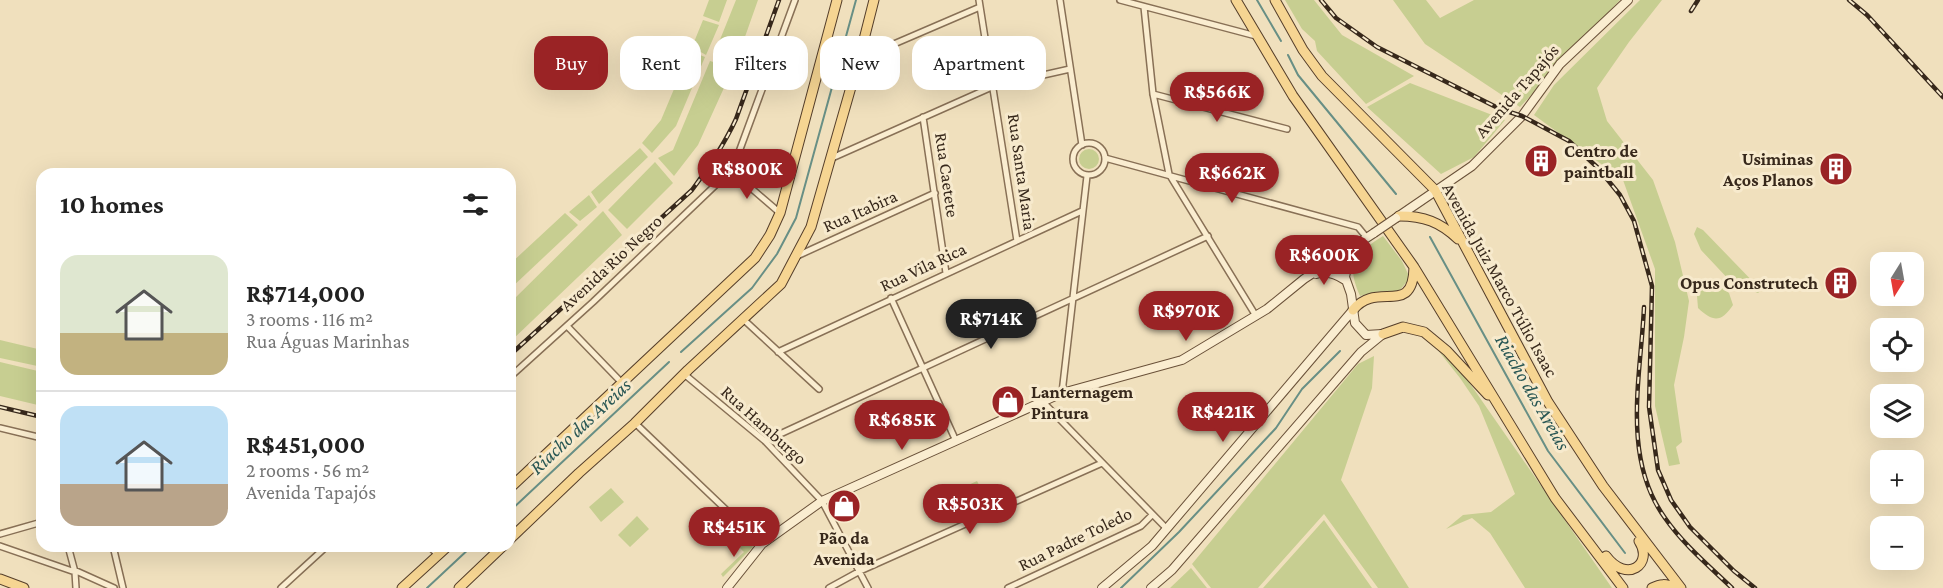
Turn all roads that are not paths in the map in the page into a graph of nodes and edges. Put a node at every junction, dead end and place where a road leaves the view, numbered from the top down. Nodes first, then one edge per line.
1 (795, 0) edge
2 (837, 0) edge
3 (874, 0) edge
4 (979, 0) edge
5 (1060, 0) edge
6 (1120, 0) edge
7 (1236, 0) edge
8 (1275, 0) edge
9 (1628, 0) edge
10 (980, 7) junction
11 (1144, 7) junction
12 (865, 36) edge
13 (985, 36) edge
14 (1256, 36) junction
15 (900, 42) edge
16 (1070, 69) junction
17 (1046, 74) edge
18 (851, 90) edge
19 (985, 90) edge
20 (995, 90) edge
21 (1153, 94) junction
22 (923, 117) junction
23 (1287, 129) dead end
24 (1082, 145) junction
25 (1105, 158) junction
26 (830, 159) junction
27 (729, 169) junction
28 (1169, 174) junction
29 (1087, 176) junction
30 (1435, 190) junction
31 (934, 193) junction
32 (1082, 211) junction
33 (780, 213) junction
34 (1397, 217) junction
35 (1208, 236) junction
36 (1371, 236) junction
37 (1017, 241) junction
38 (1358, 243) junction
39 (1465, 244) junction
40 (797, 256) junction
41 (1414, 267) junction
42 (946, 273) junction
43 (1305, 279) junction
44 (1345, 280) junction
45 (891, 298) junction
46 (1073, 299) junction
47 (1353, 310) junction
48 (1256, 316) junction
49 (743, 319) junction
50 (567, 326) junction
51 (1383, 334) junction
52 (778, 352) junction
53 (922, 369) junction
54 (516, 372) edge
55 (684, 374) junction
56 (622, 383) junction
57 (819, 389) dead end
58 (1062, 393) junction
59 (1042, 402) junction
60 (1500, 408) junction
61 (635, 423) junction
62 (0, 428) edge
63 (36, 438) edge
64 (765, 441) junction
65 (956, 441) junction
66 (1102, 463) junction
67 (516, 482) edge
68 (1606, 489) junction
69 (1555, 498) junction
70 (822, 501) junction
71 (1152, 515) junction
72 (36, 524) edge
73 (1167, 529) junction
74 (516, 533) edge
75 (0, 534) edge
76 (762, 544) junction
77 (0, 546) edge
78 (69, 552) edge
79 (114, 552) edge
80 (320, 552) edge
81 (435, 552) edge
82 (441, 552) edge
83 (497, 552) edge
84 (438, 555) junction
85 (74, 571) junction
86 (860, 571) junction
87 (0, 579) edge
88 (24, 588) edge
89 (76, 588) edge
90 (114, 588) edge
91 (123, 588) edge
92 (281, 588) edge
93 (402, 588) edge
94 (459, 588) edge
95 (727, 588) edge
96 (829, 588) edge
97 (868, 588) edge
98 (1008, 588) edge
99 (1102, 588) edge
100 (1151, 588) edge
101 (1623, 588) edge
102 (1652, 588) edge
103 (1674, 588) edge
104 (1681, 588) edge

1 - 27 street, Avenida Rio Negro
2 - 33 main road
3 - 12 main road
4 - 10 street, Rua Santa Maria
5 - 16 street
6 - 11 street
7 - 14 main road
8 - 30 main road, Avenida Juiz Marco Túlio Isaac
9 - 30 main road, Avenida Tapajós
10 - 13 street, Rua Santa Maria
10 - 15 street
11 - 14 street
11 - 21 street
14 - 41 main road
16 - 17 street
16 - 24 street
18 - 26 main road
19 - 22 street
20 - 37 street, Rua Santa Maria
21 - 23 street
21 - 28 street
22 - 26 street
22 - 31 street, Rua Caetete
24 - 25 street
24 - 29 street
25 - 28 street
25 - 29 street
26 - 40 main road
27 - 33 street
27 - 50 street, Avenida Rio Negro
28 - 35 street
28 - 36 street
29 - 32 street
30 - 34 main road, Avenida Tapajós
30 - 39 main road, Avenida Juiz Marco Túlio Isaac
31 - 40 street, Rua Itabira
31 - 42 street, Rua Caetete
32 - 37 street, Rua Vila Rica
32 - 46 street
33 - 56 main road
34 - 36 main road, Avenida Tapajós, bridge
34 - 39 main road
35 - 46 street
35 - 48 street
36 - 38 main road, Avenida Tapajós
37 - 42 street, Rua Vila Rica
38 - 43 main road
38 - 44 main road
39 - 68 main road, Avenida Juiz Marco Túlio Isaac
40 - 49 main road
41 - 47 main road
41 - 60 main road
42 - 45 street, Rua Vila Rica
43 - 44 main road
43 - 48 main road
44 - 47 main road
45 - 52 street, Rua Vila Rica
45 - 53 street
46 - 53 street
46 - 58 street
47 - 51 main road
47 - 73 main road
48 - 58 main road
49 - 52 street
49 - 55 main road
50 - 54 street, Avenida Rio Negro
50 - 56 street
51 - 60 main road
51 - 100 main road
52 - 57 street
53 - 64 street
53 - 65 street
55 - 61 main road
55 - 64 street, Rua Hamburgo
56 - 67 main road
58 - 59 main road
59 - 65 main road
59 - 66 street
60 - 69 main road
61 - 74 main road
61 - 76 street
62 - 63 street
64 - 70 street, Rua Hamburgo
65 - 70 main road
66 - 71 street
66 - 86 street
68 - 69 main road
68 - 104 main road, Avenida Juiz Marco Túlio Isaac
69 - 101 main road
70 - 76 main road
70 - 86 street, Rua Hamburgo
71 - 73 street
71 - 98 street, Rua Padre Toledo
72 - 75 street
73 - 99 main road
76 - 95 main road
77 - 85 street
78 - 85 street
79 - 91 street
80 - 92 street
81 - 84 street
82 - 84 main road
83 - 94 main road
84 - 93 main road
85 - 89 street
85 - 90 street
86 - 96 street
86 - 97 street, Rua Hamburgo
87 - 88 main road
102 - 103 main road

